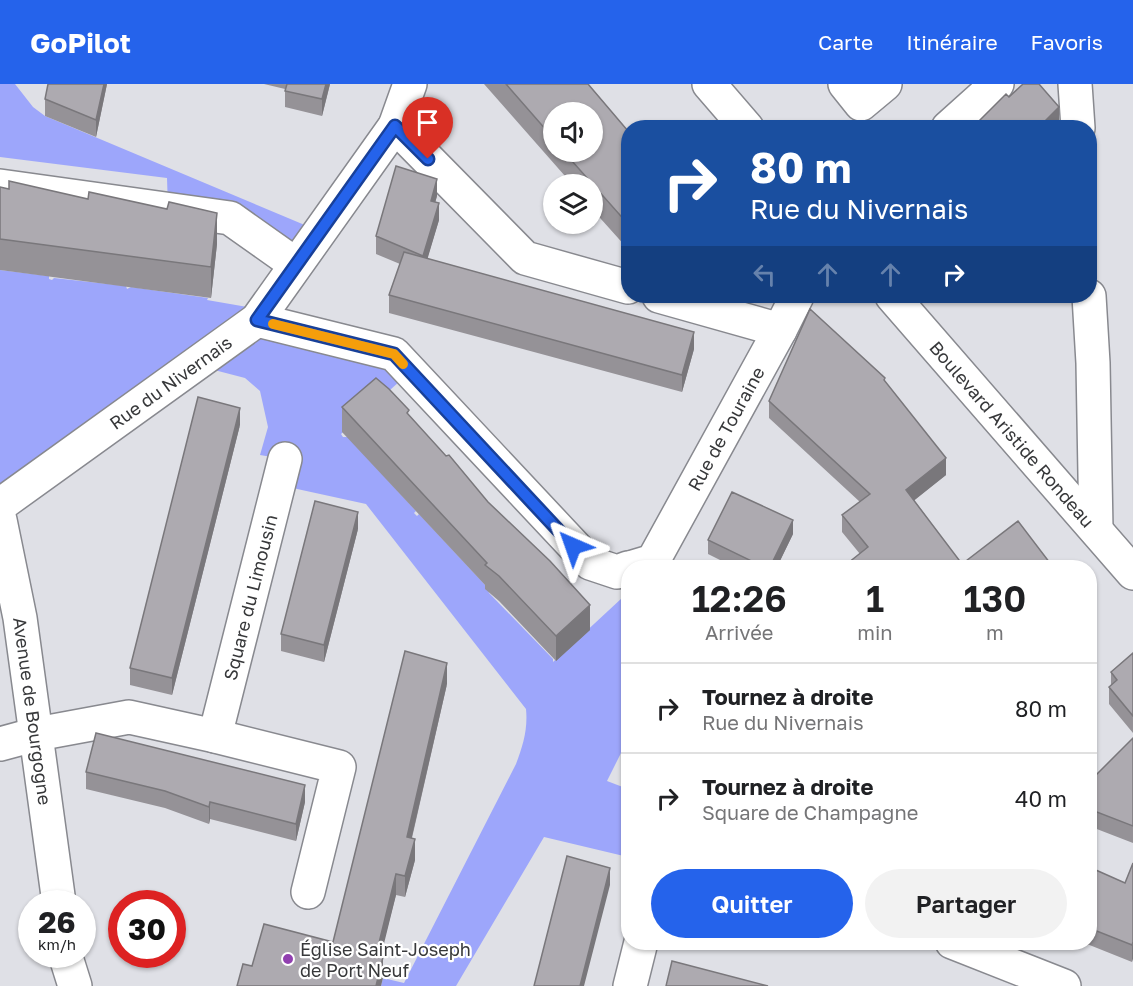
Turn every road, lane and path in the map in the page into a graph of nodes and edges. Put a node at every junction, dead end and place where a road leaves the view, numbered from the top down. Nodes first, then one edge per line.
1 (410, 84) edge
2 (709, 84) edge
3 (846, 84) edge
4 (885, 84) edge
5 (997, 84) edge
6 (1075, 84) edge
7 (740, 120) edge
8 (957, 120) edge
9 (1077, 120) edge
10 (395, 126) junction
11 (0, 186) edge
12 (296, 264) junction
13 (621, 285) edge
14 (684, 303) edge
15 (794, 303) edge
16 (898, 303) edge
17 (1089, 303) edge
18 (257, 320) junction
19 (780, 330) junction
20 (285, 459) dead end
21 (0, 505) edge
22 (0, 520) edge
23 (1096, 531) junction
24 (641, 560) edge
25 (621, 571) edge
26 (1133, 573) edge
27 (37, 734) junction
28 (215, 736) junction
29 (0, 744) edge
30 (57, 890) edge
31 (308, 892) dead end
32 (639, 950) edge
33 (972, 950) edge
34 (69, 968) edge
35 (75, 986) edge
36 (630, 986) edge
37 (1064, 986) edge

1 - 10 street, Rue du Nivernais
2 - 7 street
3 - 4 street
5 - 8 street
6 - 9 street
10 - 12 street, Rue du Nivernais
10 - 13 street
11 - 12 street
12 - 18 street, Rue du Nivernais
14 - 19 street
15 - 19 street, Rue de Touraine
16 - 23 street, Boulevard Aristide Rondeau
17 - 23 street
18 - 21 street, Rue du Nivernais
18 - 25 street
19 - 24 street, Rue de Touraine
20 - 28 street, Square du Limousin
22 - 27 street, Avenue de Bourgogne
23 - 26 street, Boulevard Aristide Rondeau
27 - 28 street
27 - 29 street
27 - 30 street, Avenue de Bourgogne
28 - 31 street
32 - 36 street
33 - 37 street
34 - 35 street

